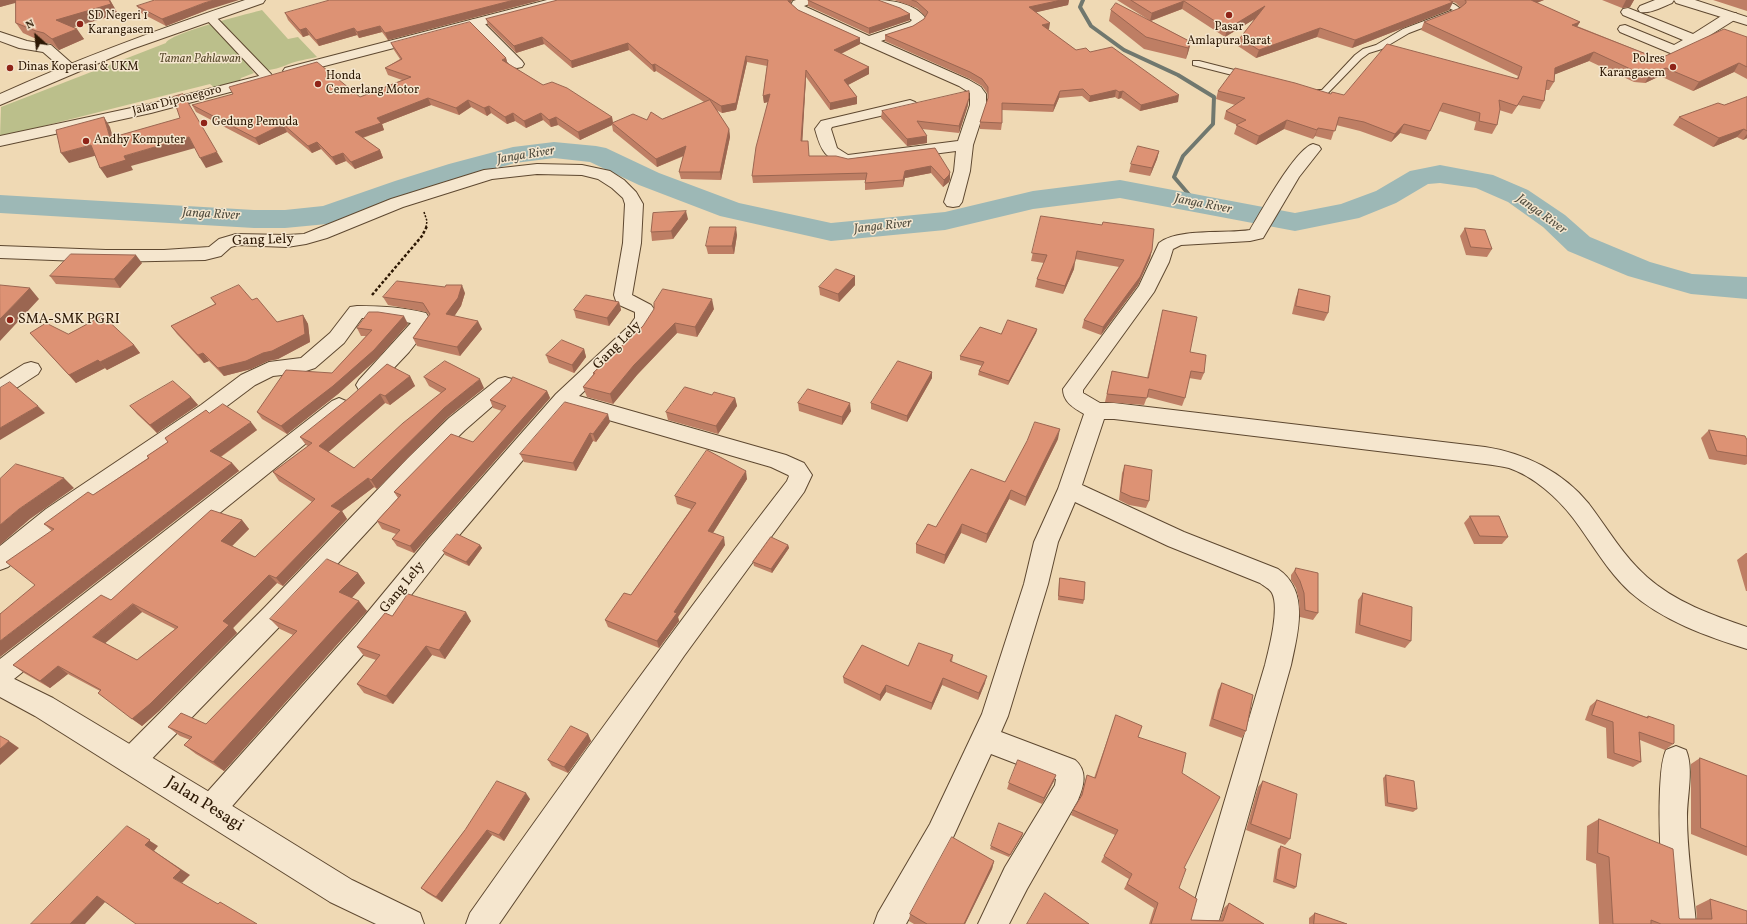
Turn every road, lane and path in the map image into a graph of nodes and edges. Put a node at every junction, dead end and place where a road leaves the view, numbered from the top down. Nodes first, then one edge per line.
1 (258, 0) edge
2 (562, 0) edge
3 (808, 0) edge
4 (877, 0) edge
5 (1436, 0) edge
6 (1667, 0) edge
7 (1681, 0) edge
8 (1645, 10) dead end
9 (1628, 12) dead end
10 (209, 16) junction
11 (1731, 16) junction
12 (1747, 21) edge
13 (476, 23) junction
14 (1625, 30) dead end
15 (0, 36) edge
16 (1694, 39) junction
17 (871, 40) junction
18 (1196, 63) dead end
19 (517, 64) dead end
20 (70, 68) junction
21 (267, 78) junction
22 (1255, 78) edge
23 (1299, 89) edge
24 (976, 90) junction
25 (956, 95) edge
26 (0, 100) edge
27 (921, 103) edge
28 (0, 141) edge
29 (965, 146) junction
30 (1313, 149) dead end
31 (414, 197) junction
32 (954, 202) dead end
33 (0, 252) edge
34 (357, 312) junction
35 (31, 369) dead end
36 (505, 384) edge
37 (0, 389) edge
38 (563, 399) junction
39 (1096, 411) junction
40 (1069, 490) junction
41 (0, 560) edge
42 (1747, 638) edge
43 (0, 675) edge
44 (0, 684) edge
45 (985, 739) junction
46 (1676, 759) dead end
47 (131, 761) junction
48 (211, 809) junction
49 (409, 924) edge
50 (481, 924) edge
51 (889, 924) edge
52 (993, 924) edge
53 (1203, 924) edge
54 (1681, 924) edge

1 - 10 street
2 - 13 street, Jalan Diponegoro
3 - 17 street
4 - 17 street
5 - 23 lane
6 - 8 street
7 - 11 street
9 - 16 street
10 - 20 street
10 - 21 street
11 - 12 street
11 - 16 street
13 - 19 street
13 - 21 street, Jalan Diponegoro
14 - 16 street
15 - 20 street
17 - 24 street
18 - 22 lane
20 - 26 street
21 - 28 street, Jalan Diponegoro
24 - 25 street
24 - 29 street
27 - 29 street
29 - 32 street
30 - 39 street
31 - 33 street, Gang Lely
31 - 34 path
31 - 38 street, Gang Lely
34 - 41 street
34 - 43 street
35 - 37 street
36 - 47 street
38 - 48 street, Gang Lely
38 - 50 street
39 - 40 street
39 - 42 street
40 - 45 street
40 - 53 street
44 - 47 street, Jalan Pesagi
45 - 51 street
45 - 52 street
46 - 54 street
47 - 48 street, Jalan Pesagi
48 - 49 street, Jalan Pesagi

